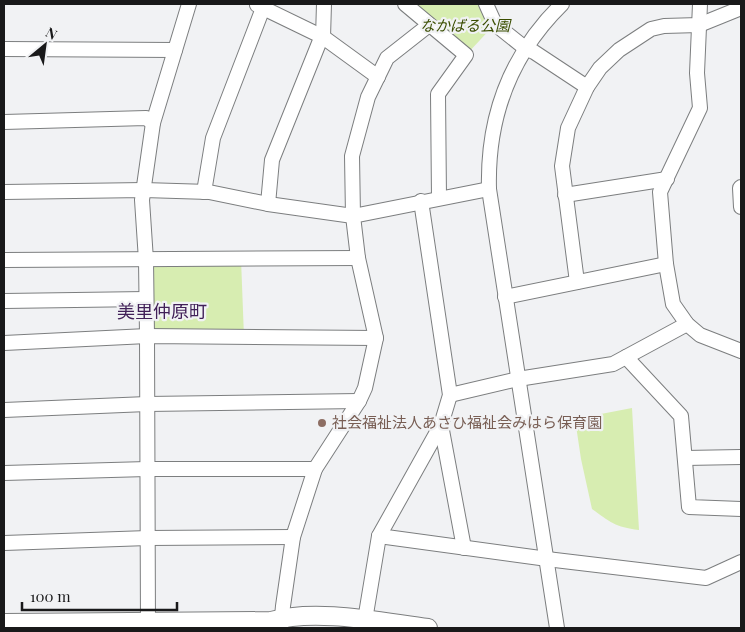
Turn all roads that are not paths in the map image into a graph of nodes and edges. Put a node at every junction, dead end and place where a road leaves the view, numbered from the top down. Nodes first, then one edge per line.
1 (189, 4) edge
2 (324, 4) edge
3 (405, 4) edge
4 (486, 4) edge
5 (562, 4) edge
6 (700, 4) edge
7 (259, 6) edge
8 (741, 8) edge
9 (429, 25) junction
10 (699, 25) junction
11 (322, 38) junction
12 (525, 48) junction
13 (4, 49) edge
14 (175, 50) junction
15 (378, 77) junction
16 (587, 87) junction
17 (4, 122) edge
18 (153, 123) junction
19 (667, 179) junction
20 (741, 187) edge
21 (489, 189) junction
22 (144, 190) junction
23 (4, 192) edge
24 (204, 192) junction
25 (565, 195) junction
26 (440, 198) junction
27 (421, 201) junction
28 (268, 204) junction
29 (741, 207) edge
30 (353, 216) junction
31 (358, 258) junction
32 (4, 260) edge
33 (146, 260) junction
34 (666, 264) junction
35 (577, 282) junction
36 (506, 297) junction
37 (146, 299) junction
38 (4, 301) edge
39 (687, 324) junction
40 (147, 336) junction
41 (376, 338) junction
42 (4, 343) edge
43 (741, 351) edge
44 (626, 357) junction
45 (518, 379) junction
46 (450, 395) junction
47 (359, 401) junction
48 (147, 404) junction
49 (4, 410) edge
50 (441, 425) junction
51 (741, 456) edge
52 (685, 458) junction
53 (148, 469) junction
54 (314, 469) junction
55 (4, 473) edge
56 (741, 509) edge
57 (379, 536) junction
58 (293, 537) junction
59 (148, 538) junction
60 (4, 543) edge
61 (464, 548) junction
62 (546, 559) junction
63 (741, 562) edge
64 (365, 620) junction
65 (4, 623) edge
66 (282, 623) edge
67 (148, 625) edge
68 (428, 628) edge
69 (557, 628) edge

1 - 14 street
2 - 11 street
3 - 9 street
4 - 12 street
5 - 12 street
6 - 10 street
7 - 11 street
7 - 24 street
8 - 10 street
9 - 15 street
9 - 26 street
10 - 16 street
10 - 19 street
11 - 15 street
11 - 28 street
12 - 16 street
12 - 21 street
13 - 14 street
14 - 18 street
15 - 30 street
16 - 25 street
17 - 18 street
18 - 22 street
19 - 25 street
19 - 34 street
20 - 29 street
21 - 26 street
21 - 36 street
22 - 23 street
22 - 24 street
22 - 33 street
24 - 28 street
25 - 35 street
26 - 27 street
27 - 30 street
27 - 46 street
28 - 30 street
30 - 31 street
31 - 33 street
31 - 41 street
32 - 33 street
33 - 37 street
34 - 35 street
34 - 39 street
35 - 36 street
36 - 45 street
37 - 38 street
37 - 40 street
39 - 43 street
39 - 44 street
40 - 41 street
40 - 42 street
40 - 48 street
41 - 47 street
44 - 45 street
44 - 52 street
45 - 46 street
45 - 62 street
46 - 50 street
47 - 48 street
47 - 54 street
48 - 49 street
48 - 53 street
50 - 57 street
50 - 61 street
51 - 52 street
52 - 56 street
53 - 54 street
53 - 55 street
53 - 59 street
54 - 58 street
57 - 61 street
57 - 64 street
58 - 59 street
58 - 66 street
59 - 60 street
59 - 67 street
61 - 62 street
62 - 63 street
62 - 69 street
64 - 66 main road
64 - 68 main road
65 - 67 main road
66 - 67 main road

